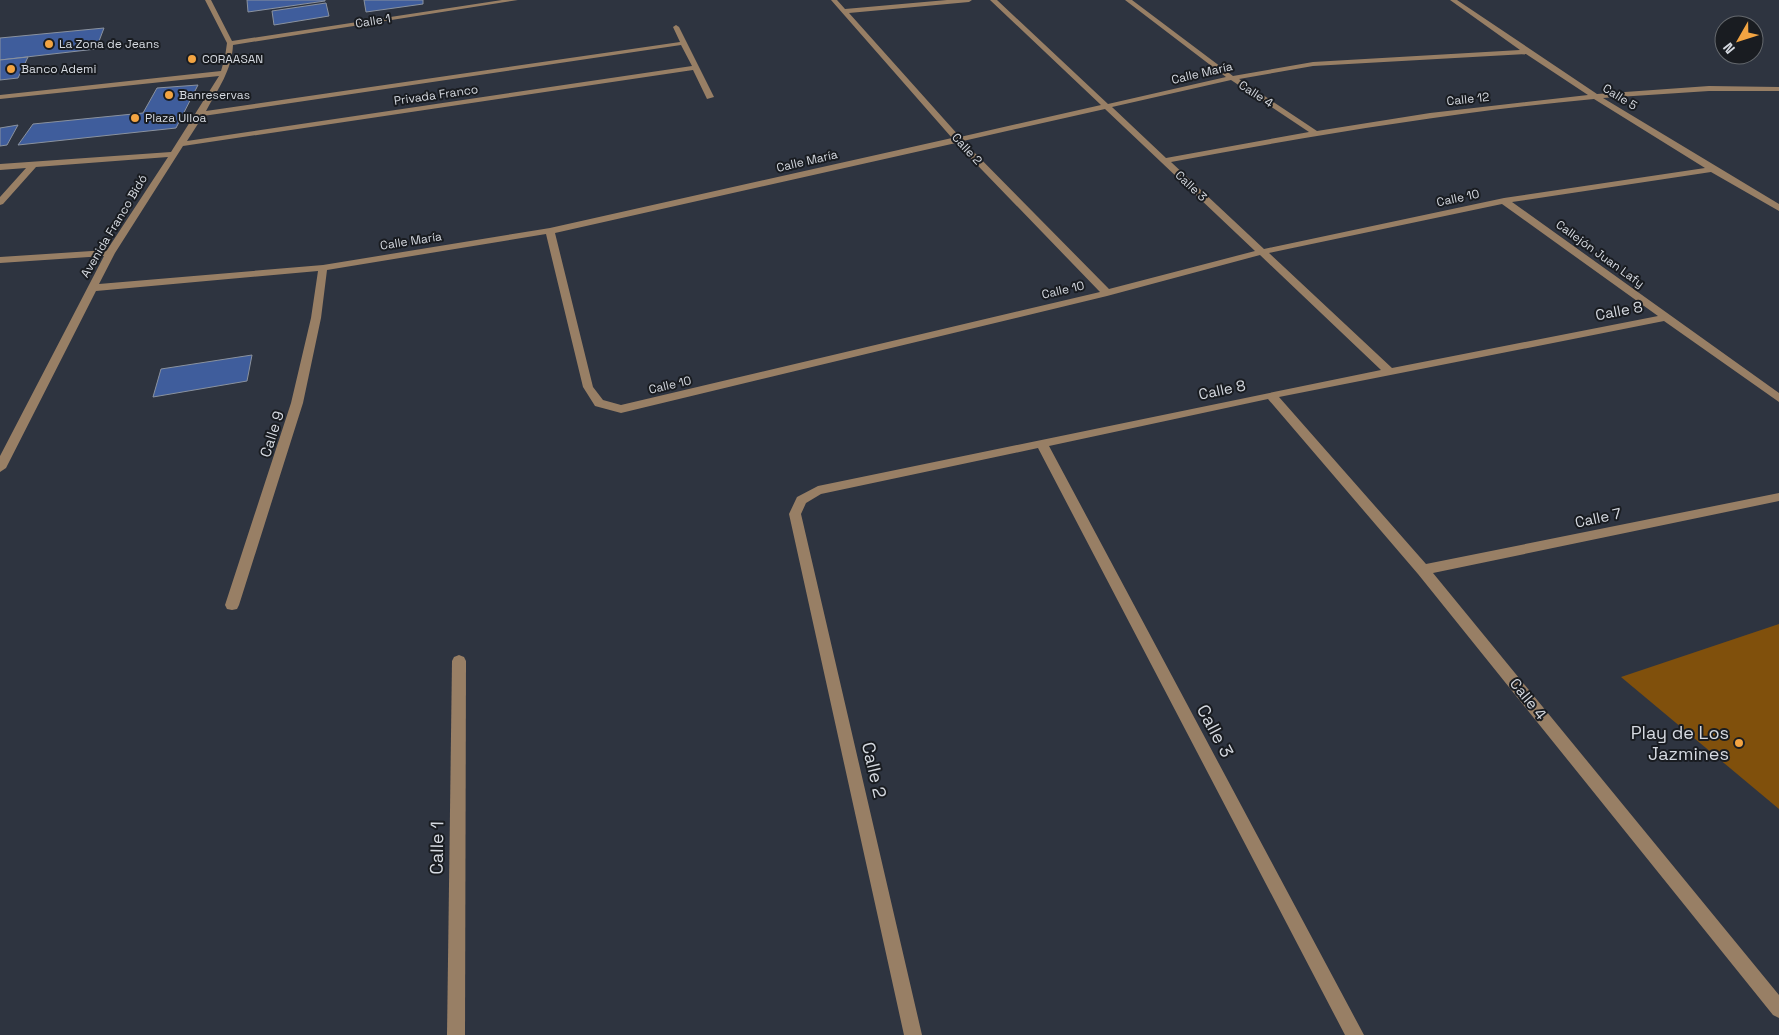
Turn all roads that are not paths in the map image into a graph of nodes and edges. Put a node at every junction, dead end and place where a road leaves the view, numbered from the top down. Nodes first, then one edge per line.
1 (208, 0) edge
2 (515, 0) edge
3 (834, 0) edge
4 (969, 0) edge
5 (993, 0) edge
6 (1128, 0) edge
7 (1453, 0) edge
8 (473, 3) edge
9 (844, 11) junction
10 (676, 28) dead end
11 (230, 43) junction
12 (684, 44) junction
13 (1526, 52) junction
14 (695, 68) junction
15 (224, 73) junction
16 (1232, 78) junction
17 (1779, 89) edge
18 (1597, 96) junction
19 (0, 97) edge
20 (710, 97) dead end
21 (1108, 107) junction
22 (200, 114) junction
23 (1314, 132) junction
24 (959, 140) junction
25 (181, 144) junction
26 (174, 154) junction
27 (1163, 161) junction
28 (34, 164) junction
29 (0, 167) edge
30 (1713, 169) junction
31 (1504, 201) junction
32 (0, 202) edge
33 (1779, 208) edge
34 (550, 231) junction
35 (1262, 252) junction
36 (110, 253) junction
37 (0, 260) edge
38 (323, 268) junction
39 (91, 288) junction
40 (1106, 293) junction
41 (1667, 318) junction
42 (1390, 372) junction
43 (1271, 395) junction
44 (1779, 398) edge
45 (1042, 444) junction
46 (0, 468) edge
47 (1779, 497) edge
48 (795, 514) joint
49 (1423, 570) junction
50 (232, 605) dead end
51 (459, 660) dead end
52 (1779, 1009) edge
53 (456, 1035) edge
54 (913, 1035) edge
55 (1355, 1035) edge

1 - 11 street
2 - 8 street, Calle 1
3 - 9 street, Calle 2
4 - 9 street
5 - 21 street, Calle 3
6 - 16 street, Calle 4
7 - 13 street, Calle 5
8 - 11 street, Calle 1
9 - 24 street, Calle 2
10 - 12 street
11 - 15 street, Avenida Franco Bidó
12 - 14 street
12 - 22 street, Privada Franco
13 - 16 street, Calle María
13 - 18 street, Calle 5
14 - 20 street
14 - 25 street, Privada Franco
15 - 19 street
15 - 22 street, Avenida Franco Bidó
16 - 21 street, Calle María
16 - 23 street, Calle 4
17 - 18 street, Calle 12
18 - 23 street, Calle 12
18 - 30 street, Calle 5
21 - 24 street, Calle María
21 - 27 street, Calle 3
22 - 25 street, Avenida Franco Bidó
23 - 27 street, Calle 12
24 - 34 street, Calle María
24 - 40 street, Calle 2
25 - 26 street, Avenida Franco Bidó
26 - 28 street
26 - 36 street, Avenida Franco Bidó
27 - 35 street, Calle 3
28 - 29 street
28 - 32 street
30 - 31 street, Calle 10
30 - 33 street, Calle 5
31 - 35 street, Calle 10
31 - 41 street, Callejón Juan Lafy
34 - 38 street, Calle María
34 - 40 street, Calle 10
35 - 40 street, Calle 10
35 - 42 street, Calle 3
36 - 37 street
36 - 39 street, Avenida Franco Bidó
38 - 39 street, Calle María
38 - 50 street, Calle 9
39 - 46 street, Avenida Franco Bidó
41 - 42 street, Calle 8
41 - 44 street, Callejón Juan Lafy
42 - 43 street, Calle 8
43 - 45 street, Calle 8
43 - 49 street, Calle 4
45 - 48 street, Calle 8
45 - 55 street, Calle 3
47 - 49 street, Calle 7
48 - 54 street, Calle 2
49 - 52 street, Calle 4
51 - 53 street, Calle 1

